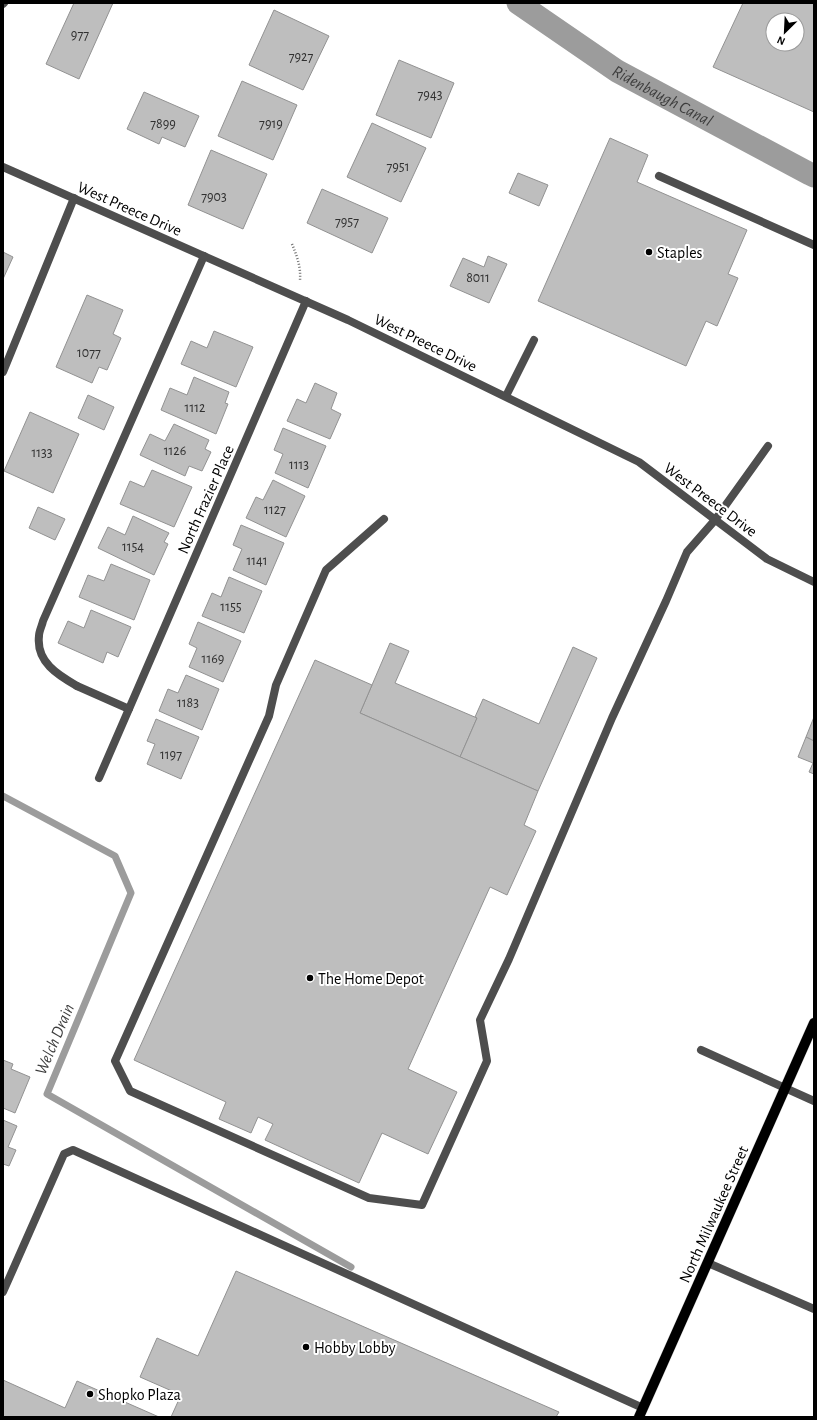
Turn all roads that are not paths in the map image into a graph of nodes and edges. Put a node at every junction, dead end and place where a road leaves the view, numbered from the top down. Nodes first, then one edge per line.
1 (3, 167) edge
2 (659, 176) dead end
3 (74, 198) junction
4 (814, 245) edge
5 (204, 256) junction
6 (306, 301) junction
7 (534, 340) dead end
8 (3, 372) edge
9 (506, 396) junction
10 (768, 446) dead end
11 (384, 519) dead end
12 (715, 520) junction
13 (814, 582) edge
14 (129, 709) junction
15 (99, 778) dead end
16 (814, 1023) edge
17 (701, 1050) dead end
18 (785, 1088) junction
19 (814, 1101) edge
20 (708, 1263) junction
21 (3, 1292) edge
22 (814, 1309) edge
23 (641, 1412) edge

1 - 3 street, West Preece Drive
2 - 4 street
3 - 5 street, West Preece Drive
3 - 8 street
5 - 6 street, West Preece Drive
5 - 14 street
6 - 9 street, West Preece Drive
6 - 14 street, North Frazier Place
7 - 9 street
9 - 12 street, West Preece Drive
10 - 12 street
11 - 12 street
12 - 13 street, West Preece Drive
14 - 15 street, North Frazier Place
16 - 18 main road, North Milwaukee Street
17 - 18 street
18 - 19 street
18 - 20 main road, North Milwaukee Street
20 - 22 street
20 - 23 main road, North Milwaukee Street
21 - 23 street

